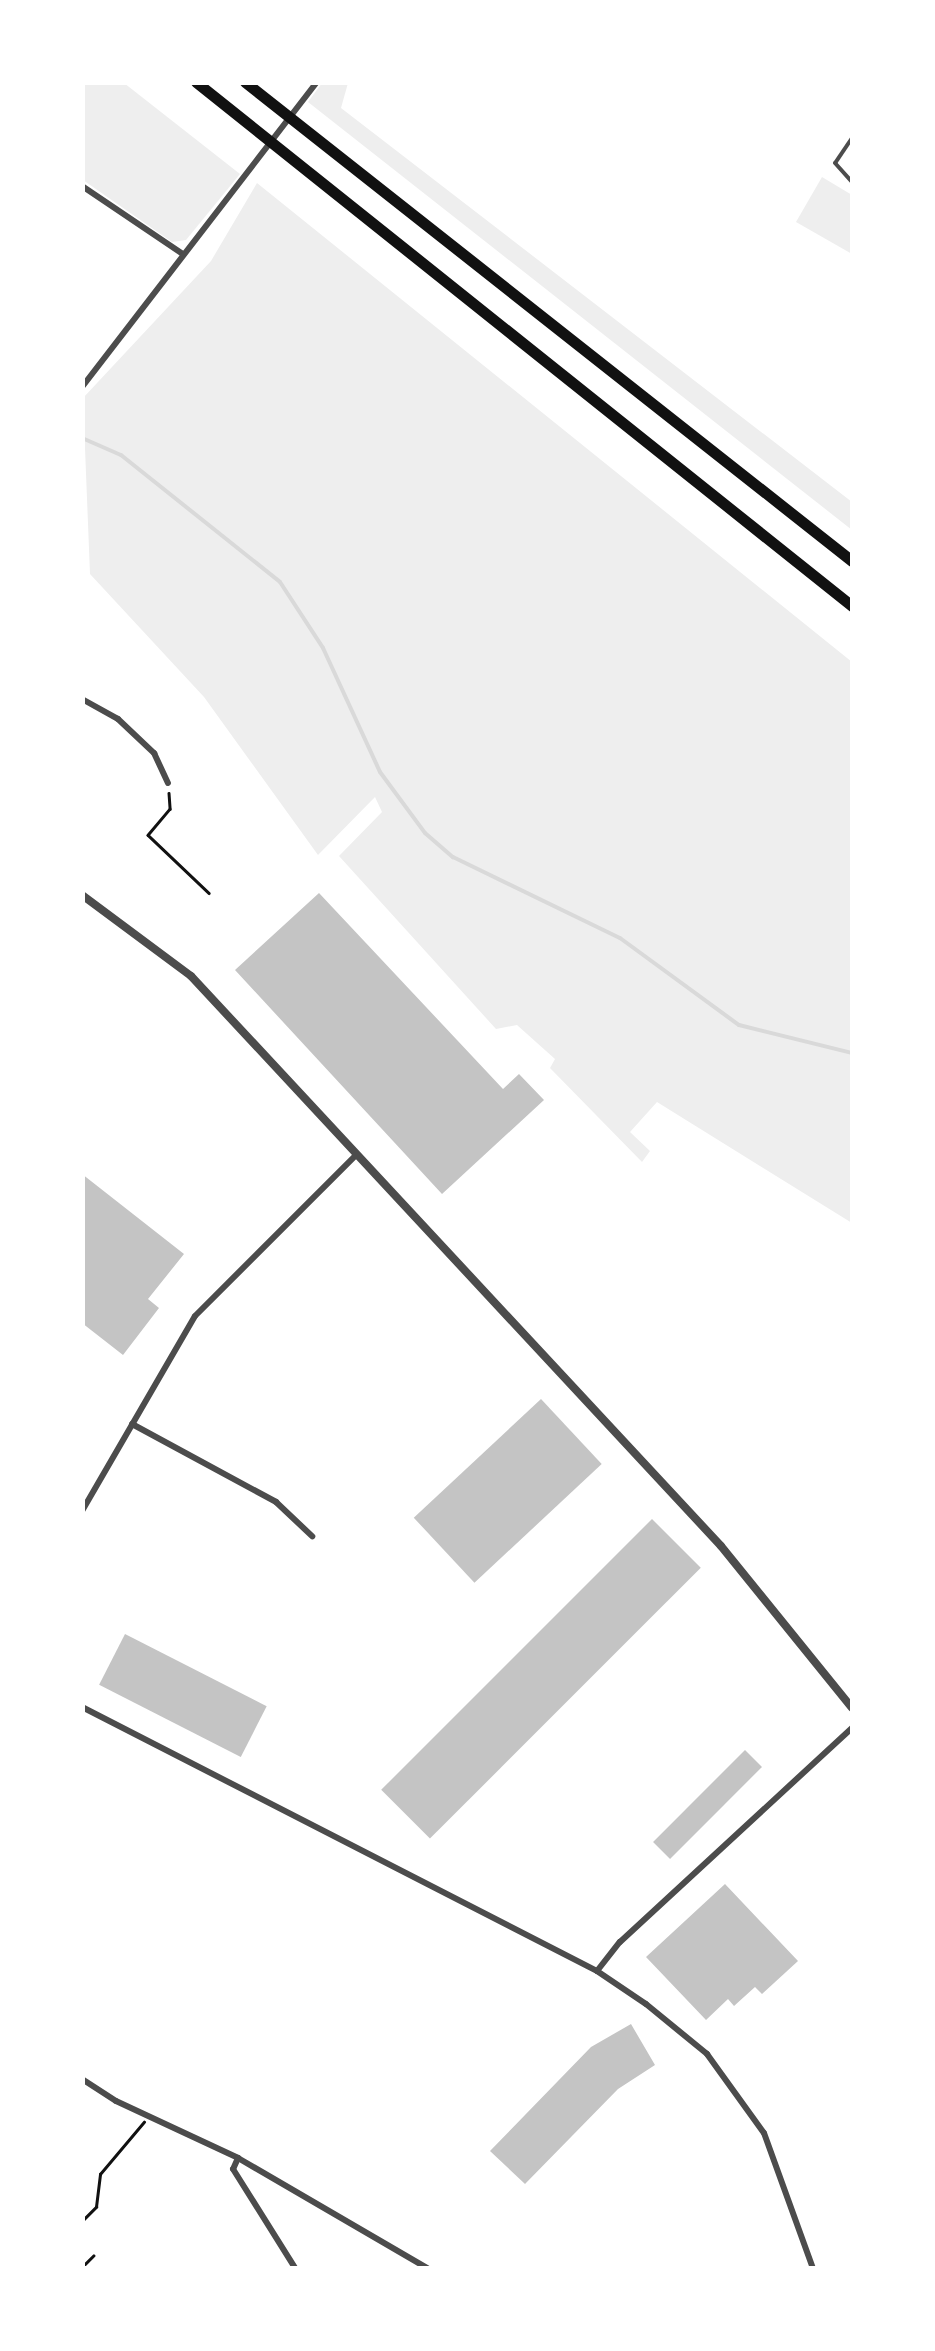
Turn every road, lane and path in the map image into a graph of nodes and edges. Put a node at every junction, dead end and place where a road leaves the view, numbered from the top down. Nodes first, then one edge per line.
1 (196, 82) edge
2 (245, 82) edge
3 (317, 82) edge
4 (852, 138) edge
5 (852, 182) edge
6 (82, 186) edge
7 (183, 254) junction
8 (82, 387) edge
9 (852, 561) edge
10 (852, 606) edge
11 (82, 700) edge
12 (168, 783) joint
13 (209, 893) dead end
14 (82, 895) edge
15 (357, 1154) junction
16 (132, 1424) junction
17 (82, 1510) edge
18 (312, 1536) dead end
19 (82, 1707) edge
20 (852, 1708) edge
21 (852, 1728) edge
22 (597, 1971) junction
23 (82, 2079) edge
24 (146, 2116) junction
25 (238, 2158) junction
26 (82, 2222) edge
27 (93, 2256) dead end
28 (82, 2267) edge
29 (296, 2268) edge
30 (427, 2268) edge
31 (813, 2268) edge

1 - 10 highway
2 - 9 highway
3 - 7 street
4 - 5 lane
6 - 7 street
7 - 8 street
11 - 12 street
12 - 13 path
14 - 15 street
15 - 16 street
15 - 20 street
16 - 17 street
16 - 18 street
19 - 22 street
21 - 22 street
22 - 31 street
23 - 24 street
24 - 25 street
24 - 26 path
25 - 29 street
25 - 30 street
27 - 28 path

